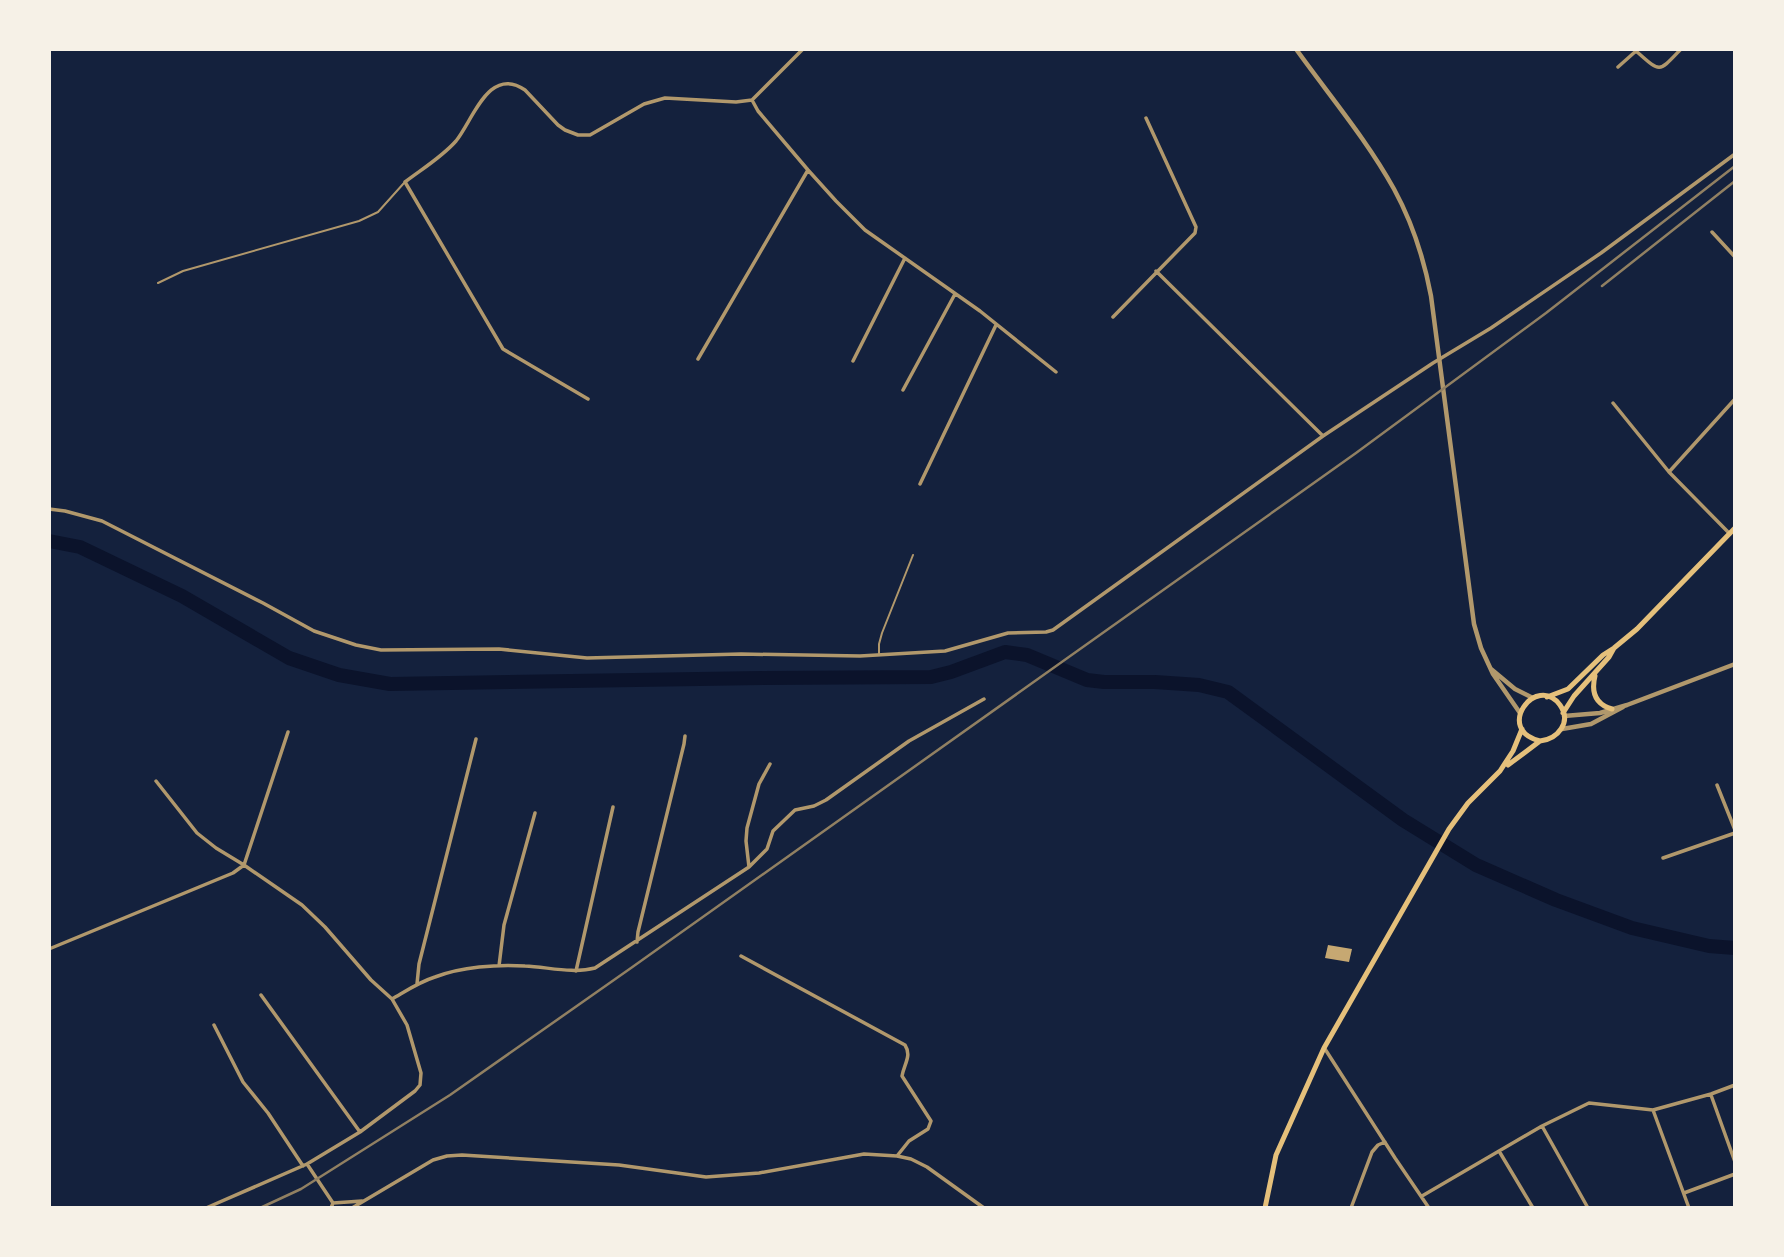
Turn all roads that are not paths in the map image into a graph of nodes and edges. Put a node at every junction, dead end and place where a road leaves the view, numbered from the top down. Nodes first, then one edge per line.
1 (803, 49) edge
2 (1296, 49) edge
3 (1681, 49) edge
4 (1618, 68) dead end
5 (752, 100) junction
6 (1146, 118) dead end
7 (1735, 154) edge
8 (808, 170) junction
9 (405, 182) junction
10 (1712, 232) dead end
11 (1735, 257) edge
12 (905, 258) junction
13 (1157, 271) junction
14 (158, 283) dead end
15 (955, 294) junction
16 (1113, 317) dead end
17 (996, 325) junction
18 (698, 359) dead end
19 (853, 361) dead end
20 (1056, 372) dead end
21 (903, 390) dead end
22 (588, 399) dead end
23 (1735, 399) edge
24 (1613, 403) dead end
25 (1323, 436) junction
26 (1669, 472) junction
27 (920, 484) dead end
28 (49, 509) edge
29 (1732, 531) edge
30 (913, 555) dead end
31 (1614, 648) junction
32 (878, 655) junction
33 (1735, 664) edge
34 (1490, 668) junction
35 (1595, 673) junction
36 (1547, 697) junction
37 (1533, 698) junction
38 (984, 699) dead end
39 (1627, 705) junction
40 (1612, 709) junction
41 (1520, 713) junction
42 (1564, 714) junction
43 (1522, 729) junction
44 (1562, 729) junction
45 (288, 732) dead end
46 (685, 736) dead end
47 (476, 739) dead end
48 (1541, 741) junction
49 (770, 764) dead end
50 (1500, 771) junction
51 (156, 780) dead end
52 (1717, 785) dead end
53 (614, 807) dead end
54 (535, 813) dead end
55 (1735, 832) edge
56 (1663, 858) dead end
57 (244, 865) junction
58 (749, 867) junction
59 (637, 942) junction
60 (49, 949) edge
61 (741, 956) dead end
62 (499, 966) junction
63 (576, 971) junction
64 (417, 984) junction
65 (261, 995) dead end
66 (392, 999) junction
67 (214, 1025) dead end
68 (1324, 1048) junction
69 (1735, 1085) edge
70 (1711, 1094) junction
71 (1653, 1110) junction
72 (1542, 1126) junction
73 (360, 1132) junction
74 (1385, 1142) junction
75 (1499, 1151) junction
76 (897, 1156) junction
77 (1735, 1162) edge
78 (305, 1165) junction
79 (1735, 1174) edge
80 (1684, 1193) junction
81 (1422, 1196) junction
82 (364, 1202) junction
83 (332, 1206) edge
84 (206, 1208) edge
85 (352, 1208) edge
86 (984, 1208) edge
87 (1265, 1208) edge
88 (1351, 1208) edge
89 (1429, 1208) edge
90 (1533, 1208) edge
91 (1588, 1208) edge
92 (1689, 1208) edge

1 - 5 street
2 - 34 street
3 - 4 street
5 - 8 street
5 - 9 street
6 - 13 street
7 - 25 street
8 - 12 street
8 - 18 street
9 - 14 lane
9 - 22 street
10 - 11 street
12 - 15 street
12 - 19 street
13 - 16 street
13 - 25 street
15 - 17 street
15 - 21 street
17 - 20 street
17 - 27 street
23 - 26 street
24 - 26 street
25 - 32 street
26 - 29 street
28 - 32 street
29 - 31 main road
30 - 32 lane
31 - 35 main road
31 - 36 main road
33 - 39 street
34 - 37 street
34 - 41 street
35 - 40 main road
35 - 42 main road
36 - 37 main road
36 - 42 main road
37 - 41 main road
38 - 58 street
39 - 40 street
39 - 44 street
40 - 42 street
41 - 43 main road
42 - 44 main road
43 - 48 main road
43 - 50 main road
44 - 48 main road
45 - 57 street
46 - 59 street
47 - 64 street
48 - 50 main road
49 - 58 street
50 - 68 main road
51 - 57 street
52 - 55 street
53 - 63 street
54 - 62 street
55 - 56 street
57 - 60 street
57 - 66 street
58 - 59 street
59 - 63 street
61 - 76 street
62 - 63 street
62 - 64 street
64 - 66 street
65 - 73 street
66 - 73 street
67 - 78 street
68 - 74 street
68 - 87 main road
69 - 70 street
70 - 71 street
70 - 77 street
71 - 72 street
71 - 80 street
72 - 75 street
72 - 91 street
73 - 78 street
74 - 81 street
74 - 88 street
75 - 81 street
75 - 90 street
76 - 82 street
76 - 86 street
78 - 83 street
78 - 84 street
79 - 80 street
80 - 92 street
81 - 89 street
82 - 83 street
82 - 85 street

